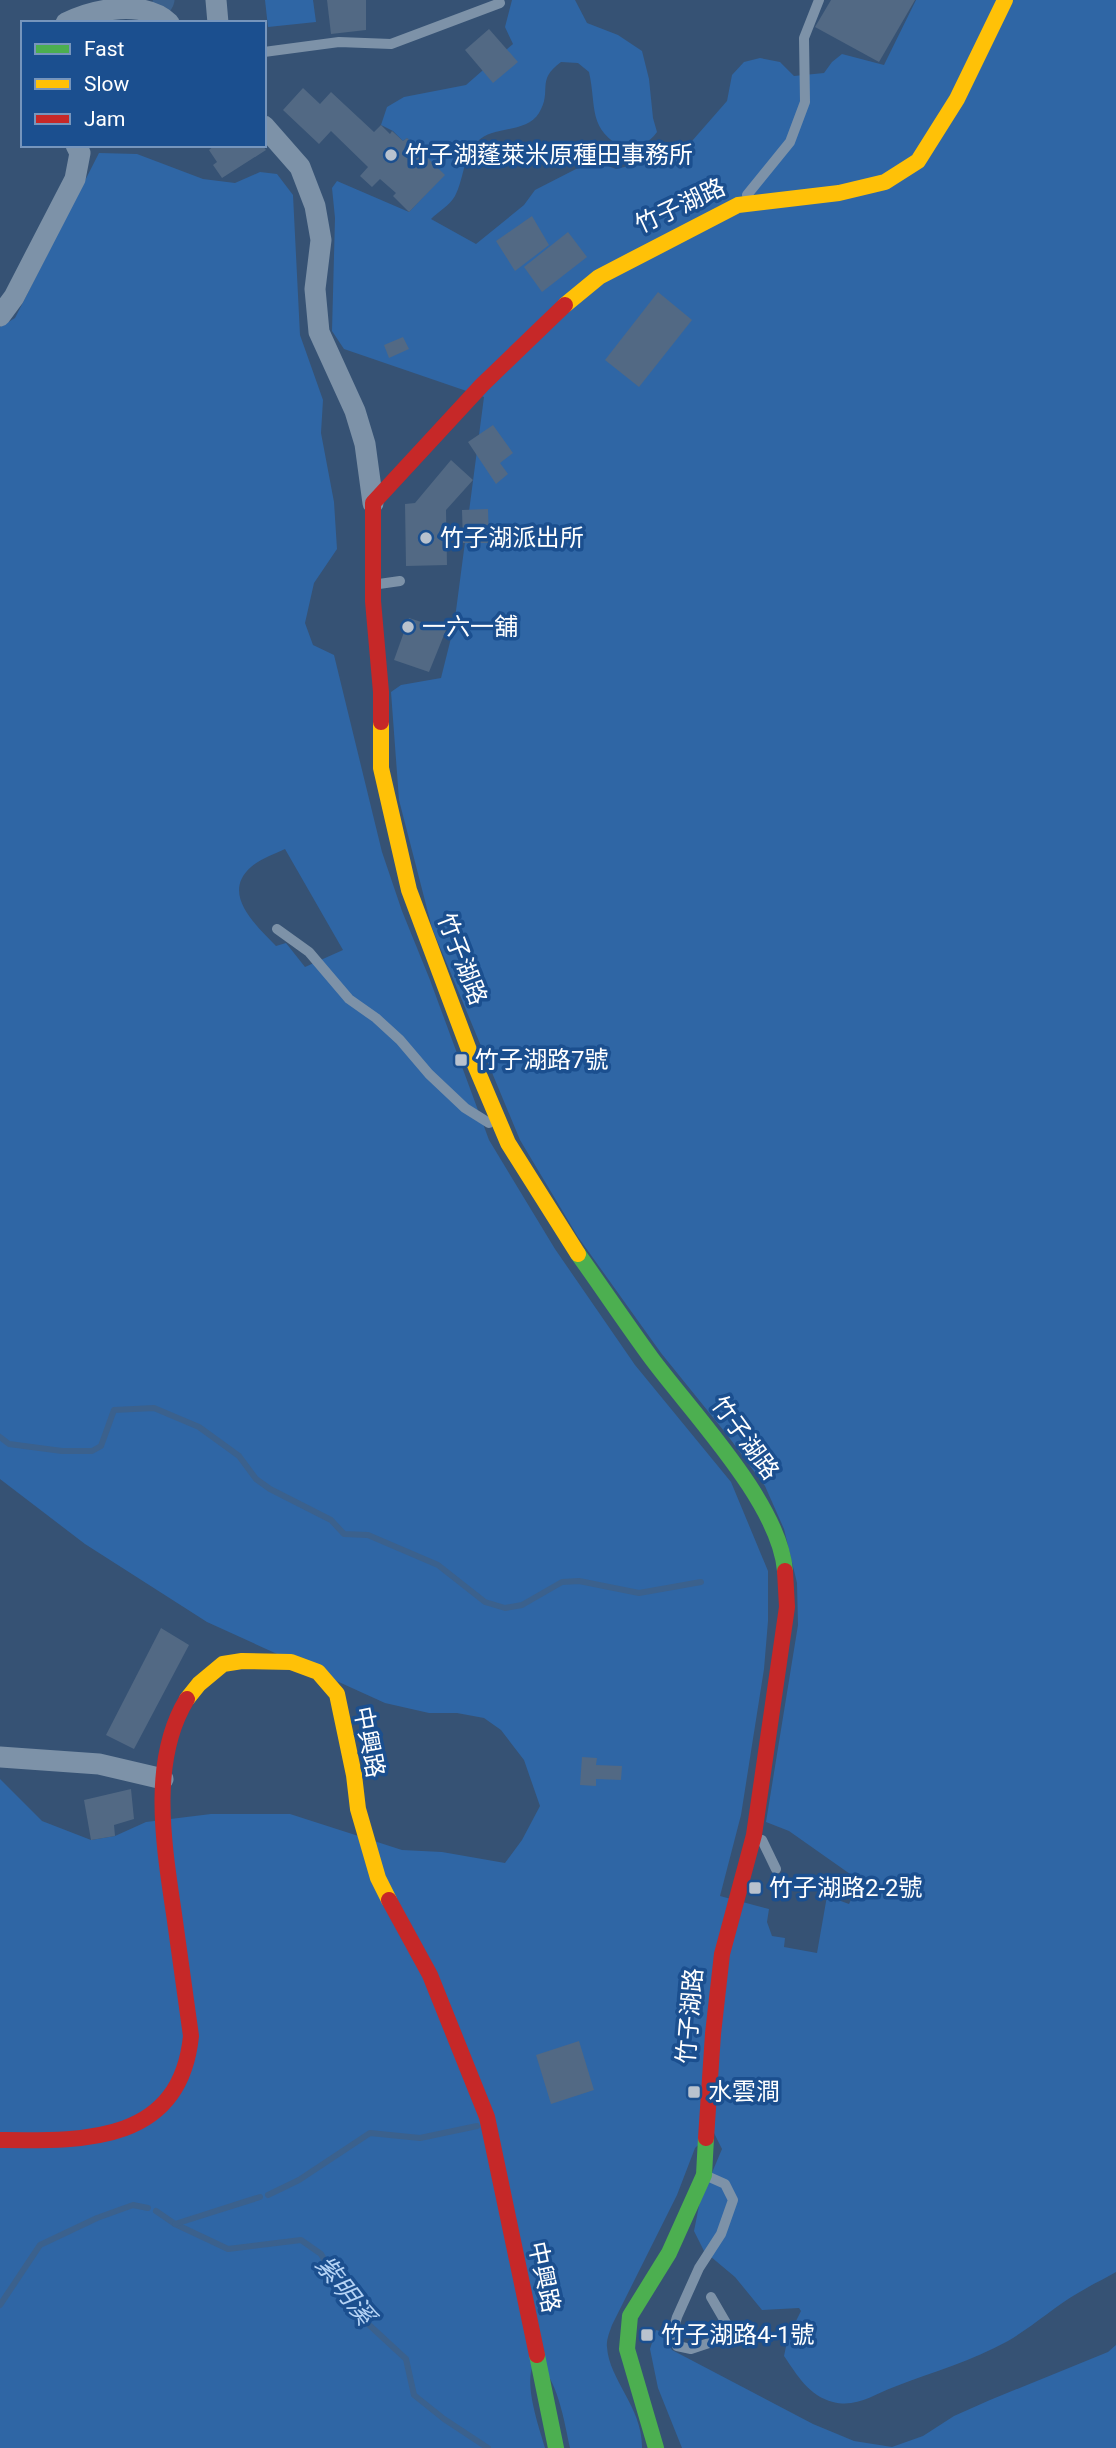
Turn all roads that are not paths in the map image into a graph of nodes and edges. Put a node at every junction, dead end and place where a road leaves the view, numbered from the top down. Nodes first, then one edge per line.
1 (216, 0) edge
2 (819, 0) edge
3 (1005, 0) edge
4 (500, 3) dead end
5 (70, 21) edge
6 (168, 21) edge
7 (218, 21) edge
8 (266, 52) edge
9 (266, 129) edge
10 (82, 148) edge
11 (738, 205) junction
12 (0, 316) edge
13 (373, 503) junction
14 (400, 581) dead end
15 (373, 584) junction
16 (277, 929) dead end
17 (504, 1132) junction
18 (0, 1757) edge
19 (163, 1779) junction
20 (754, 1835) junction
21 (776, 1869) dead end
22 (0, 2140) edge
23 (704, 2175) junction
24 (710, 2297) dead end
25 (556, 2448) edge
26 (656, 2448) edge

1 - 7 street
2 - 11 lane
3 - 11 main road, 竹子湖路
4 - 8 lane
5 - 6 street
9 - 13 street, 竹子湖路
10 - 12 street
11 - 13 main road, 竹子湖路
13 - 15 main road, 竹子湖路
14 - 15 lane
15 - 17 main road, 竹子湖路
16 - 17 lane
17 - 20 main road, 竹子湖路
18 - 19 street
19 - 22 main road, 中興路
19 - 25 main road, 中興路
20 - 21 lane
20 - 23 main road, 竹子湖路
23 - 24 lane
23 - 26 main road, 竹子湖路

